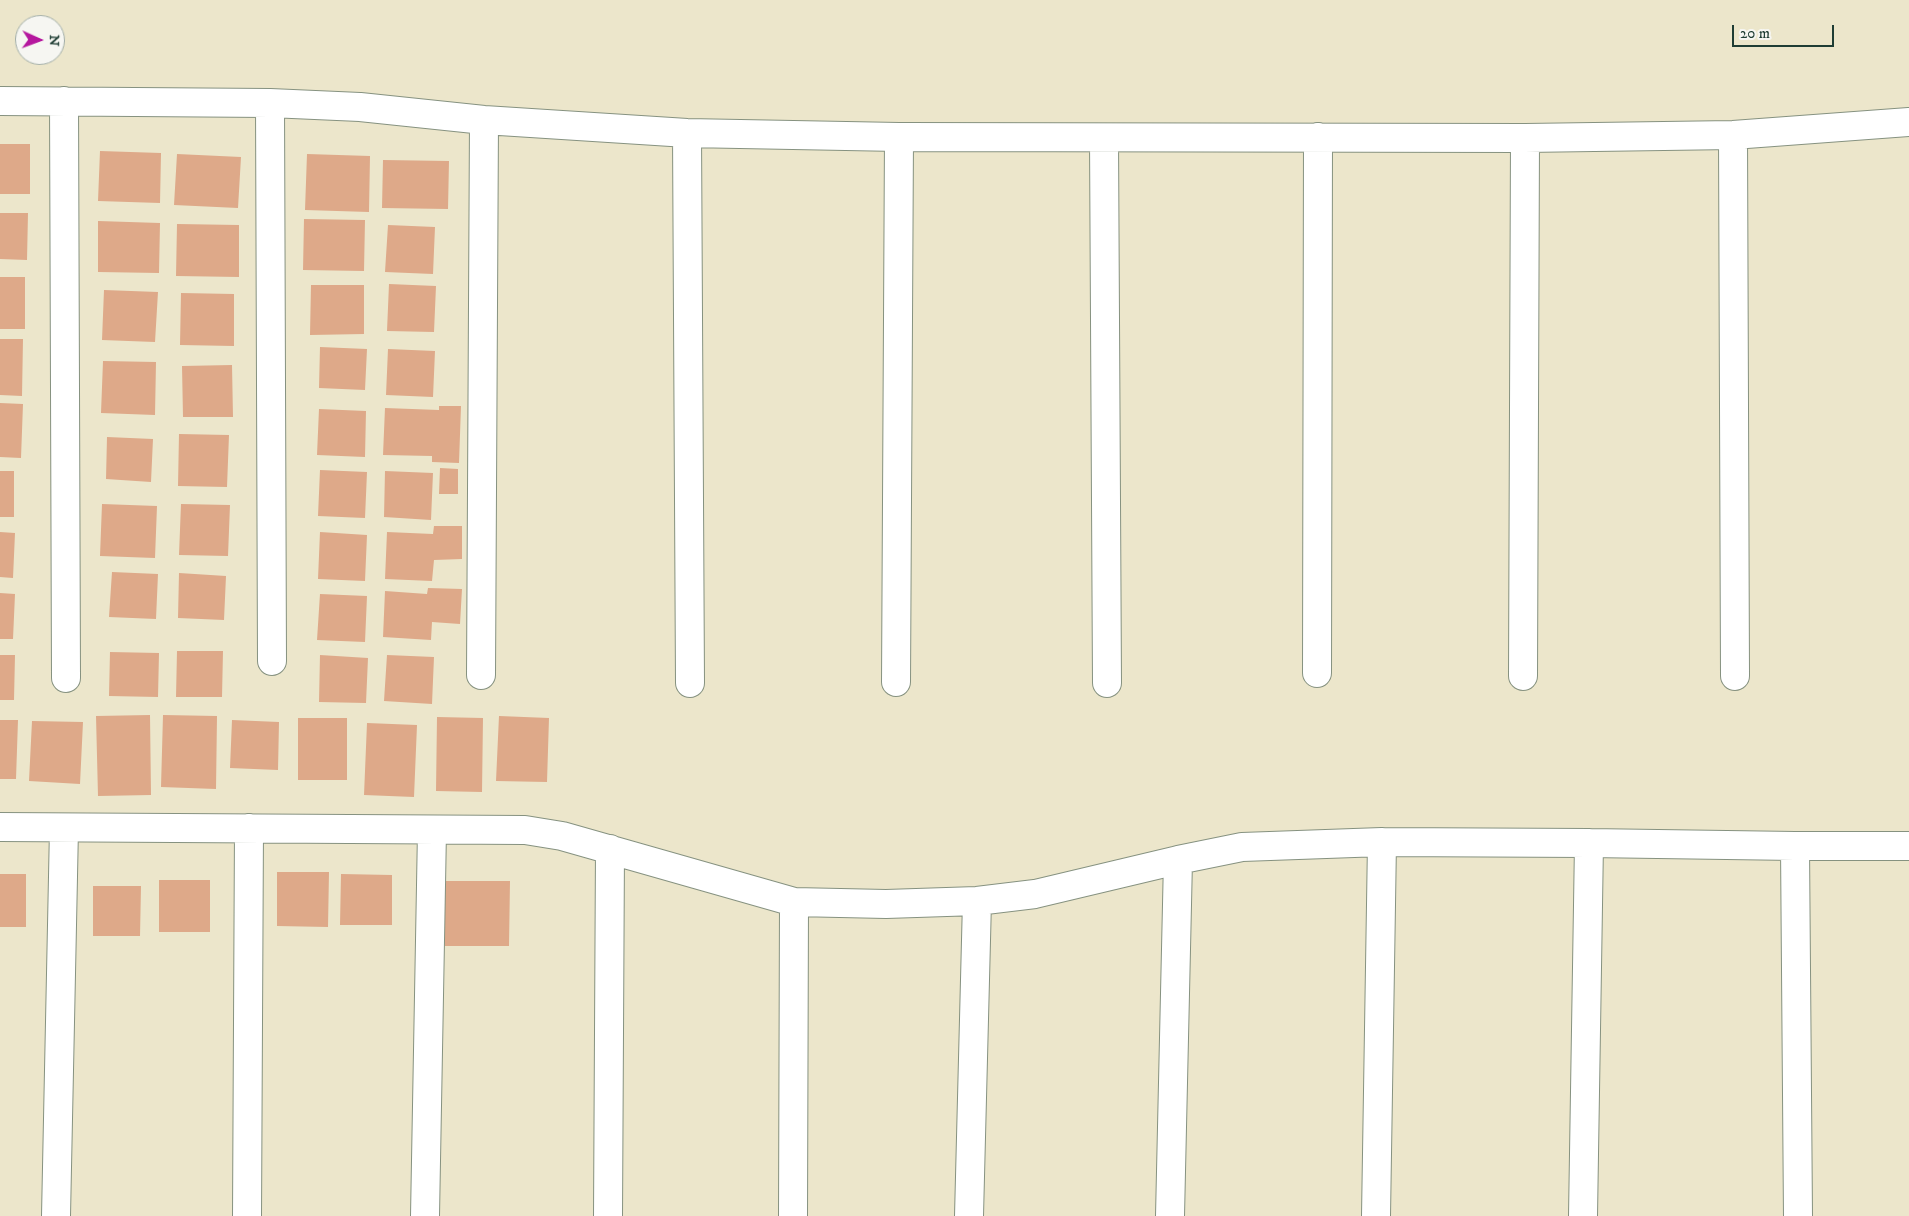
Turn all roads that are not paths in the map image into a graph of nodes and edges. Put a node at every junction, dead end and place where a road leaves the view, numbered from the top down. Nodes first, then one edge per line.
1 (0, 101) edge
2 (64, 101) junction
3 (270, 103) junction
4 (484, 120) junction
5 (1909, 122) edge
6 (687, 133) junction
7 (1734, 135) junction
8 (899, 137) junction
9 (1318, 137) junction
10 (1104, 138) junction
11 (1525, 138) junction
12 (272, 661) dead end
13 (1317, 673) dead end
14 (481, 675) dead end
15 (1523, 676) dead end
16 (1735, 676) dead end
17 (66, 678) dead end
18 (896, 682) dead end
19 (690, 683) dead end
20 (1107, 683) dead end
21 (0, 827) edge
22 (64, 828) junction
23 (249, 828) junction
24 (432, 830) junction
25 (1382, 842) junction
26 (1589, 843) junction
27 (1795, 846) junction
28 (1909, 846) edge
29 (610, 849) junction
30 (1178, 860) junction
31 (977, 901) junction
32 (794, 902) junction
33 (56, 1216) edge
34 (247, 1216) edge
35 (425, 1216) edge
36 (608, 1216) edge
37 (793, 1216) edge
38 (969, 1216) edge
39 (1170, 1216) edge
40 (1376, 1216) edge
41 (1583, 1216) edge
42 (1798, 1216) edge

1 - 2 street
2 - 3 street
2 - 17 street
3 - 4 street
3 - 12 street
4 - 6 street
4 - 14 street
5 - 7 street
6 - 8 street
6 - 19 street
7 - 11 street
7 - 16 street
8 - 10 street
8 - 18 street
9 - 10 street
9 - 11 street
9 - 13 street
10 - 20 street
11 - 15 street
21 - 22 street
22 - 23 street
22 - 33 street
23 - 24 street
23 - 34 street
24 - 29 street
24 - 35 street
25 - 26 street
25 - 30 street
25 - 40 street
26 - 27 street
26 - 41 street
27 - 28 street
27 - 42 street
29 - 32 street
29 - 36 street
30 - 31 street
30 - 39 street
31 - 32 street
31 - 38 street
32 - 37 street

